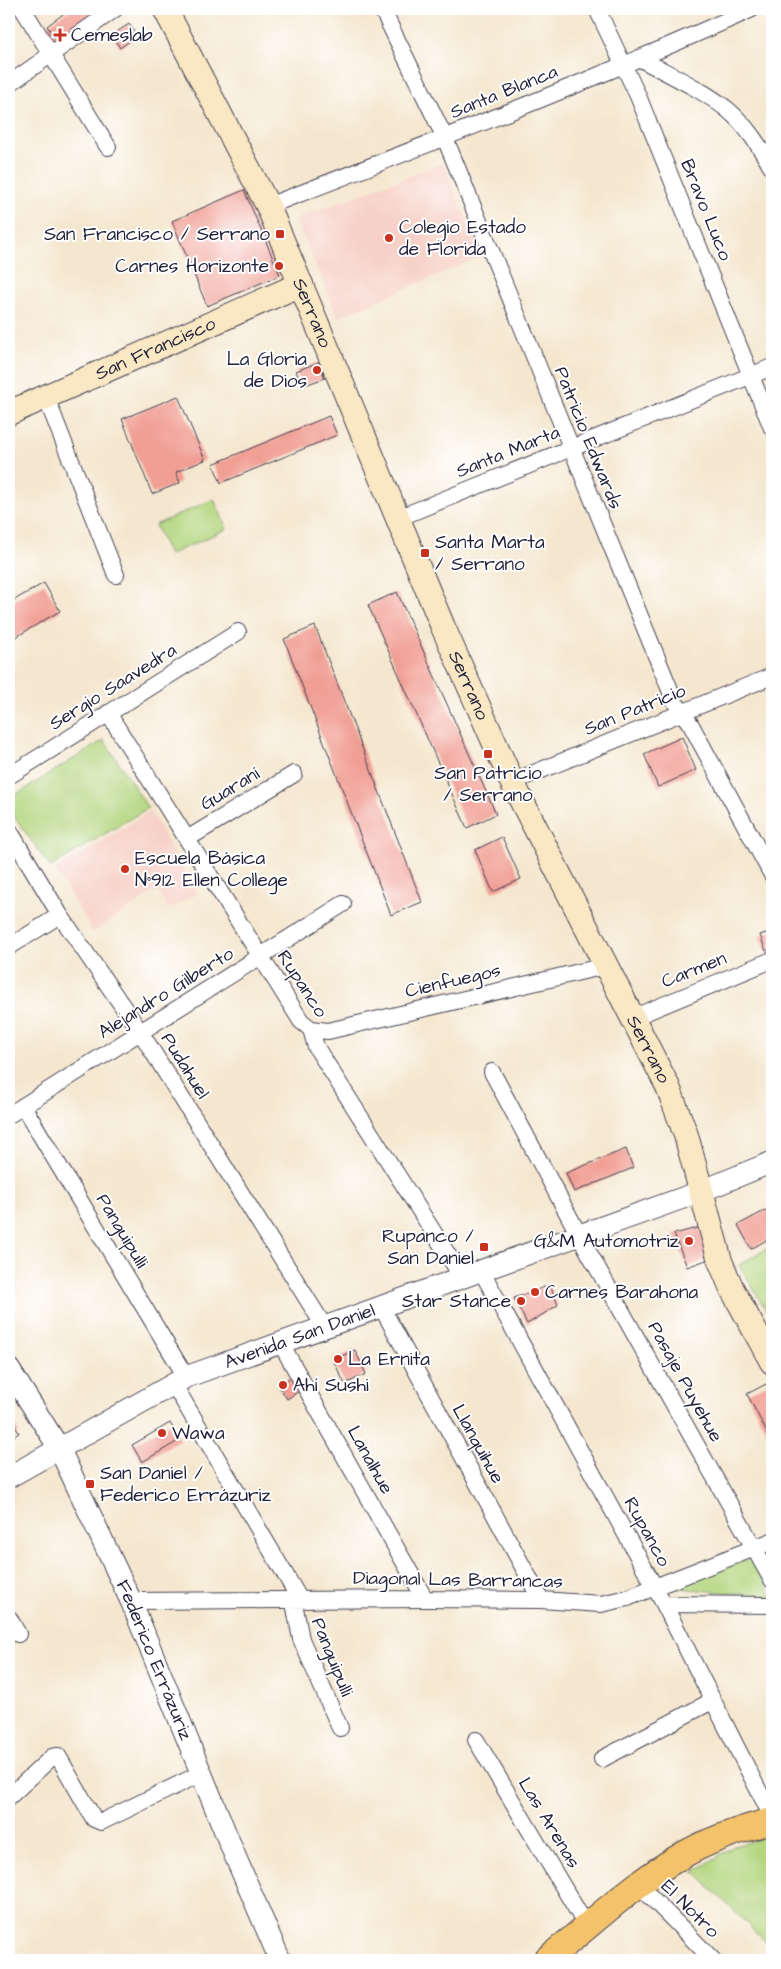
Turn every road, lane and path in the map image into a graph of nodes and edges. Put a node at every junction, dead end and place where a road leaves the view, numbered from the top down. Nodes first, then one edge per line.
1 (23, 9) edge
2 (115, 9) edge
3 (165, 9) edge
4 (382, 9) edge
5 (597, 9) edge
6 (752, 9) edge
7 (51, 54) junction
8 (639, 58) junction
9 (623, 65) junction
10 (9, 84) edge
11 (445, 138) junction
12 (108, 147) dead end
13 (772, 168) edge
14 (268, 206) junction
15 (301, 284) junction
16 (772, 367) edge
17 (751, 376) junction
18 (46, 397) junction
19 (9, 413) edge
20 (772, 428) edge
21 (571, 448) junction
22 (398, 518) junction
23 (116, 575) dead end
24 (238, 632) dead end
25 (772, 676) edge
26 (682, 712) junction
27 (108, 713) junction
28 (294, 774) dead end
29 (9, 776) edge
30 (512, 782) junction
31 (9, 830) edge
32 (187, 839) junction
33 (772, 874) edge
34 (343, 904) dead end
35 (60, 914) junction
36 (9, 947) edge
37 (261, 957) junction
38 (772, 960) edge
39 (605, 966) junction
40 (632, 1018) junction
41 (310, 1029) junction
42 (140, 1033) junction
43 (492, 1072) dead end
44 (23, 1106) junction
45 (9, 1115) edge
46 (772, 1162) edge
47 (702, 1191) junction
48 (579, 1235) junction
49 (471, 1274) junction
50 (380, 1306) junction
51 (324, 1326) junction
52 (280, 1342) junction
53 (772, 1362) edge
54 (9, 1369) edge
55 (179, 1380) junction
56 (59, 1448) junction
57 (9, 1477) edge
58 (772, 1541) edge
59 (755, 1547) junction
60 (772, 1580) edge
61 (654, 1586) junction
62 (296, 1598) junction
63 (425, 1598) junction
64 (540, 1600) junction
65 (131, 1601) junction
66 (664, 1604) junction
67 (772, 1604) edge
68 (9, 1618) edge
69 (18, 1634) dead end
70 (712, 1701) junction
71 (340, 1728) dead end
72 (476, 1740) dead end
73 (602, 1759) dead end
74 (202, 1773) junction
75 (9, 1797) edge
76 (772, 1819) edge
77 (638, 1885) junction
78 (587, 1927) junction
79 (710, 1959) edge
80 (280, 1960) edge
81 (546, 1960) edge

1 - 7 street
2 - 7 street
3 - 14 main road, Serrano
4 - 11 street, Patricio Edwards
5 - 9 street, Bravo Luco
6 - 8 street, Santa Blanca
7 - 10 street
7 - 12 street
8 - 9 street, Santa Blanca
8 - 13 street
9 - 11 street, Santa Blanca
9 - 17 street, Bravo Luco
11 - 14 street, Santa Blanca
11 - 21 street, Patricio Edwards
14 - 15 main road, Serrano
15 - 18 main road, San Francisco
15 - 22 main road, Serrano
16 - 17 street, Santa Marta
17 - 20 street, Bravo Luco
17 - 21 street, Santa Marta
18 - 19 main road, San Francisco
18 - 23 street
21 - 22 street, Santa Marta
21 - 26 street, Patricio Edwards
22 - 30 main road, Serrano
24 - 27 street, Sergio Saavedra
25 - 26 street, San Patricio
26 - 30 street, San Patricio
26 - 33 street, Patricio Edwards
27 - 29 street, Sergio Saavedra
27 - 32 street, Rupanco
28 - 32 street, Guaraní
30 - 39 main road, Serrano
31 - 35 street, Pudahuel
32 - 37 street, Rupanco
34 - 37 street, Alejandro Gilberto
35 - 36 street
35 - 42 street, Pudahuel
37 - 41 street, Rupanco
37 - 42 street, Alejandro Gilberto
38 - 40 street, Carmen
39 - 40 main road, Serrano
39 - 41 street, Cienfuegos
40 - 47 main road, Serrano
41 - 49 street, Rupanco
42 - 44 street, Alejandro Gilberto
42 - 51 street, Pudahuel
43 - 48 street, Pasaje Puyehue
44 - 45 street, Alejandro Gilberto
44 - 55 street, Panguipulli
46 - 47 street, Avenida San Daniel
47 - 48 street, Avenida San Daniel
47 - 53 main road, Serrano
48 - 49 street, Avenida San Daniel
48 - 59 street, Pasaje Puyehue
49 - 50 street, Avenida San Daniel
49 - 61 street, Rupanco
50 - 51 street, Avenida San Daniel
50 - 64 street, Llanquihue
51 - 52 street, Avenida San Daniel
52 - 55 street, Avenida San Daniel
52 - 63 street, Lanalhue
54 - 56 street, Federico Errázuriz
55 - 56 street, Avenida San Daniel
55 - 62 street, Panguipulli
56 - 57 street, Avenida San Daniel
56 - 65 street, Federico Errázuriz
58 - 59 street, Diagonal Las Barrancas
59 - 60 street, Pasaje Puyehue
59 - 61 street, Diagonal Las Barrancas
61 - 64 street, Diagonal Las Barrancas
61 - 66 street, Rupanco
62 - 63 street, Diagonal Las Barrancas
62 - 65 street, Diagonal Las Barrancas
62 - 71 street, Panguipulli
63 - 64 street, Diagonal Las Barrancas
65 - 74 street, Federico Errázuriz
66 - 67 street
66 - 70 street, Rupanco
68 - 69 street
70 - 73 street
70 - 76 street, Rupanco
72 - 78 street, Las Arenas
74 - 75 street
74 - 80 street, Federico Errázuriz
76 - 77 main road
77 - 78 main road
77 - 79 street, El Notro
78 - 81 main road

